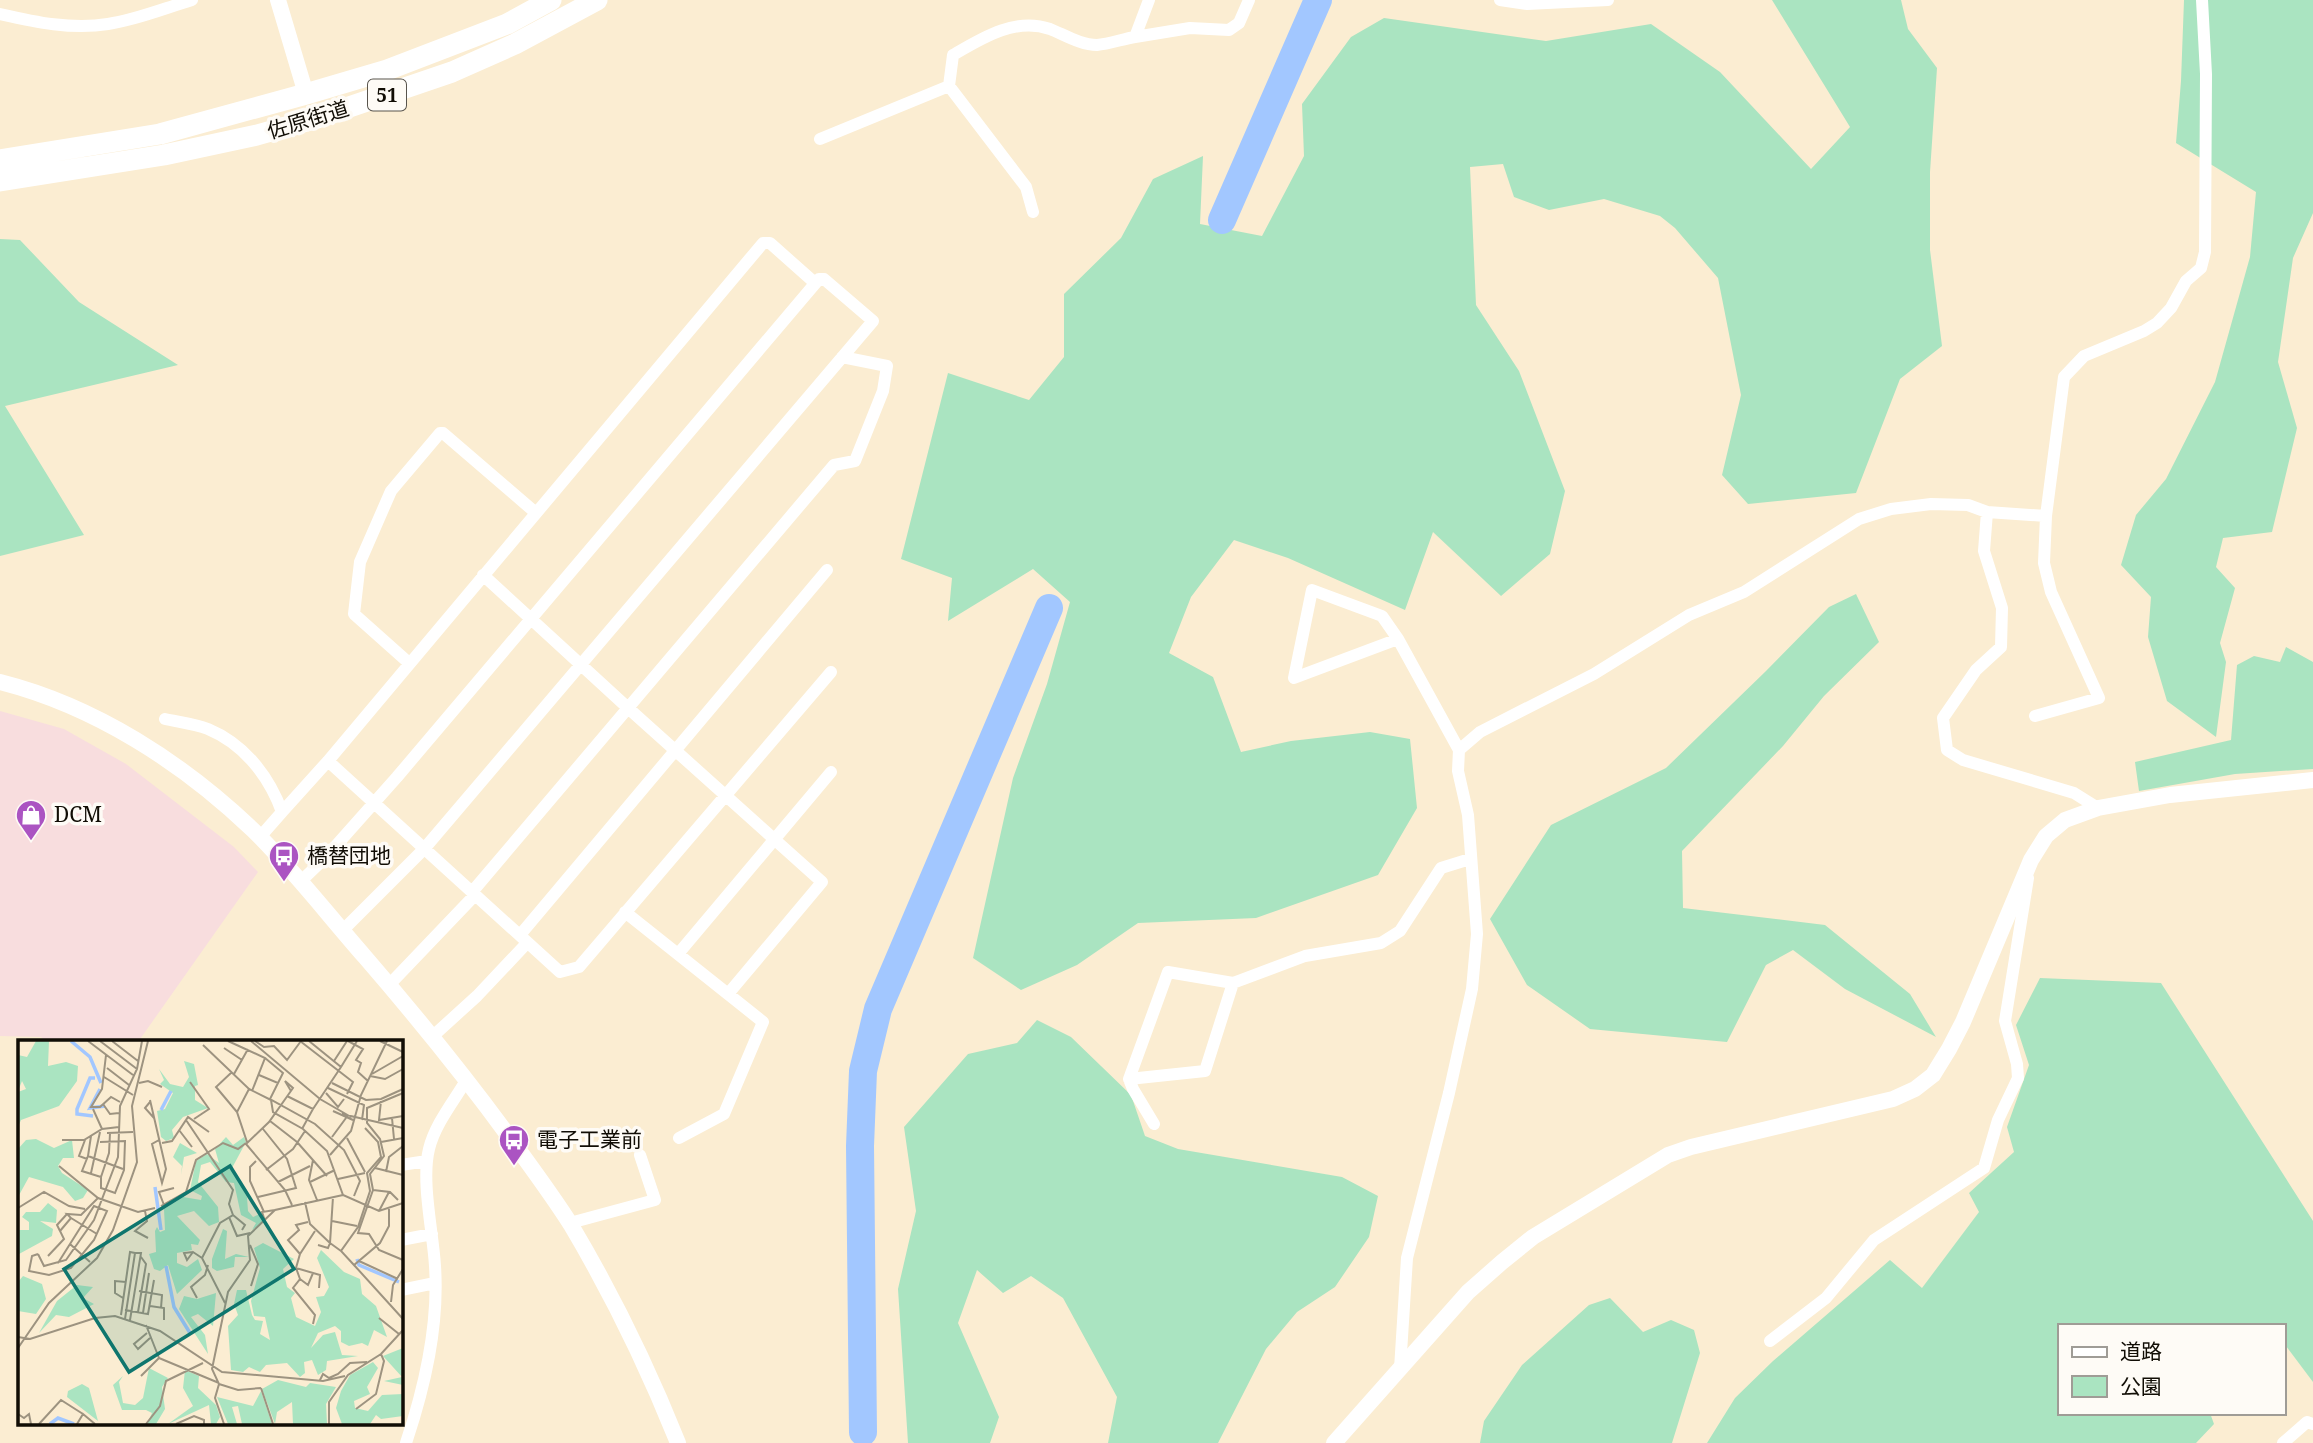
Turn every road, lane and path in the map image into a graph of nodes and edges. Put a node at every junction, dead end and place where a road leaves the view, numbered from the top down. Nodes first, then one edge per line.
1 (192, 0) edge
2 (278, 0) edge
3 (551, 0) edge
4 (597, 0) edge
5 (1149, 0) edge
6 (1249, 0) edge
7 (1500, 0) edge
8 (1608, 0) edge
9 (2202, 0) edge
10 (0, 15) edge
11 (1135, 37) junction
12 (949, 86) junction
13 (306, 94) junction
14 (820, 139) dead end
15 (162, 145) junction
16 (0, 160) edge
17 (0, 181) edge
18 (1033, 212) dead end
19 (816, 283) junction
20 (842, 357) junction
21 (1987, 512) junction
22 (536, 513) junction
23 (2046, 516) junction
24 (827, 570) dead end
25 (483, 575) junction
26 (530, 618) junction
27 (1398, 639) junction
28 (410, 663) junction
29 (581, 663) junction
30 (831, 671) dead end
31 (0, 682) edge
32 (628, 708) junction
33 (2035, 716) dead end
34 (165, 719) dead end
35 (676, 750) junction
36 (1459, 750) junction
37 (328, 761) junction
38 (831, 772) dead end
39 (2313, 780) edge
40 (726, 795) junction
41 (374, 803) junction
42 (2098, 808) junction
43 (282, 812) junction
44 (260, 837) junction
45 (775, 839) junction
46 (424, 849) junction
47 (1470, 859) junction
48 (2031, 860) junction
49 (300, 882) junction
50 (474, 893) junction
51 (625, 912) junction
52 (342, 931) junction
53 (523, 939) junction
54 (678, 954) junction
55 (1233, 983) junction
56 (389, 985) junction
57 (727, 994) junction
58 (433, 1036) junction
59 (467, 1079) junction
60 (1129, 1079) junction
61 (1154, 1125) dead end
62 (679, 1138) dead end
63 (640, 1155) dead end
64 (427, 1161) junction
65 (402, 1165) edge
66 (570, 1223) junction
67 (432, 1234) junction
68 (402, 1240) edge
69 (435, 1283) junction
70 (402, 1290) edge
71 (1770, 1341) dead end
72 (1401, 1370) junction
73 (2313, 1423) edge
74 (406, 1443) edge
75 (677, 1443) edge
76 (1334, 1443) edge
77 (2283, 1443) edge

1 - 10 street
2 - 13 street
3 - 13 highway, 佐原街道 / 51
4 - 15 highway, 佐原街道 / 51
5 - 11 street
6 - 11 street
7 - 8 street
9 - 23 street
11 - 12 street
12 - 14 street
12 - 18 street
13 - 15 highway, 佐原街道 / 51
15 - 16 highway, 佐原街道 / 51
15 - 17 highway, 佐原街道 / 51
19 - 20 street
19 - 22 street
19 - 26 street
20 - 29 street
20 - 32 street
21 - 23 street
21 - 36 street
21 - 42 street
22 - 25 street
22 - 28 street
23 - 33 street
24 - 35 street
25 - 26 street
25 - 28 street
26 - 29 street
26 - 41 street
27 - 27 street
27 - 36 street
28 - 37 street
29 - 32 street
29 - 46 street
30 - 40 street
31 - 44 street
32 - 35 street
32 - 50 street
34 - 43 street
35 - 40 street
35 - 53 street
36 - 47 street
37 - 41 street
37 - 43 street
38 - 45 street
39 - 42 street
40 - 45 street
40 - 51 street
41 - 46 street
41 - 49 street
42 - 48 street
43 - 44 street
44 - 49 street
45 - 54 street
45 - 57 street
46 - 50 street
46 - 52 street
47 - 55 street
47 - 72 street
48 - 71 street
48 - 72 street
49 - 52 street
50 - 53 street
50 - 56 street
51 - 53 street
51 - 54 street
52 - 56 street
53 - 58 street
54 - 57 street
55 - 60 street
55 - 60 street
56 - 58 street
57 - 62 street
58 - 59 street
59 - 64 street
59 - 66 street
60 - 61 street
63 - 66 street
64 - 65 street
64 - 67 street
66 - 75 street
67 - 68 street
67 - 69 street
69 - 70 street
69 - 74 street
72 - 76 street
73 - 77 street

